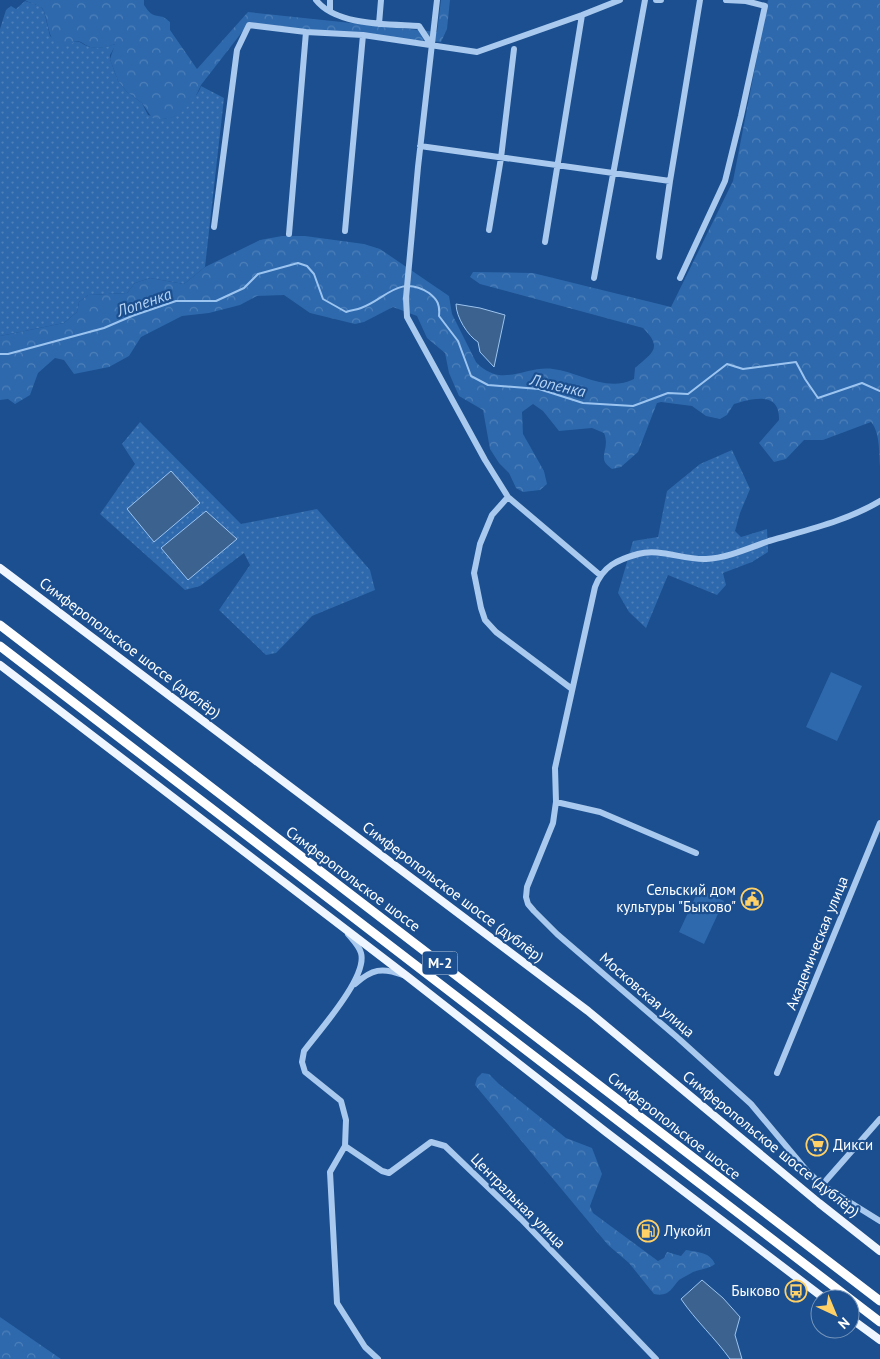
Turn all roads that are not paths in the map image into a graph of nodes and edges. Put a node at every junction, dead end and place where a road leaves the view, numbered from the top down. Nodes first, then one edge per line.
1 (316, 0) edge
2 (330, 0) edge
3 (381, 0) edge
4 (437, 0) edge
5 (620, 0) edge
6 (645, 0) edge
7 (656, 0) edge
8 (661, 0) edge
9 (700, 0) edge
10 (726, 0) edge
11 (330, 11) junction
12 (582, 15) junction
13 (379, 24) junction
14 (306, 32) junction
15 (363, 36) junction
16 (432, 46) junction
17 (514, 49) dead end
18 (420, 146) junction
19 (501, 158) junction
20 (558, 166) junction
21 (614, 173) junction
22 (670, 181) junction
23 (214, 227) dead end
24 (489, 230) dead end
25 (345, 231) dead end
26 (289, 234) dead end
27 (544, 242) dead end
28 (659, 257) dead end
29 (594, 278) dead end
30 (680, 278) dead end
31 (508, 497) junction
32 (880, 501) edge
33 (0, 568) edge
34 (600, 575) junction
35 (0, 625) edge
36 (0, 646) edge
37 (0, 665) edge
38 (572, 689) junction
39 (556, 802) junction
40 (880, 823) edge
41 (873, 840) junction
42 (880, 842) edge
43 (696, 853) dead end
44 (344, 928) junction
45 (408, 976) junction
46 (351, 988) junction
47 (777, 1073) dead end
48 (880, 1119) edge
49 (345, 1146) junction
50 (822, 1185) junction
51 (880, 1221) edge
52 (880, 1251) edge
53 (812, 1289) edge
54 (880, 1301) edge
55 (880, 1322) edge
56 (860, 1325) edge
57 (880, 1340) edge
58 (378, 1359) edge
59 (656, 1359) edge

1 - 11 street
2 - 11 street
3 - 13 street
4 - 16 street
5 - 12 street
6 - 21 street
7 - 8 street
9 - 22 street
10 - 30 street
11 - 13 street
12 - 16 street
12 - 20 street
13 - 16 street
14 - 15 street
14 - 23 street
14 - 26 street
15 - 16 street
15 - 25 street
16 - 18 street
17 - 19 street
18 - 19 street
18 - 31 street
19 - 20 street
19 - 24 street
20 - 21 street
20 - 27 street
21 - 22 street
21 - 29 street
22 - 28 street
31 - 34 street
31 - 38 street
32 - 34 street
33 - 52 main road, Симферопольское шоссе (дублёр)
34 - 38 street, Московская улица
35 - 54 highway, Симферопольское шоссе / М-2
36 - 55 highway, Симферопольское шоссе / М-2
37 - 44 main road
38 - 39 street, Московская улица
39 - 43 street
39 - 50 street, Московская улица
40 - 41 street, Академическая улица
41 - 42 street
41 - 47 street, Академическая улица
44 - 45 main road
44 - 46 street
45 - 46 street
45 - 53 main road
46 - 49 street
48 - 50 street
49 - 58 street
49 - 59 street, Центральная улица
50 - 51 street, Московская улица
56 - 57 main road

